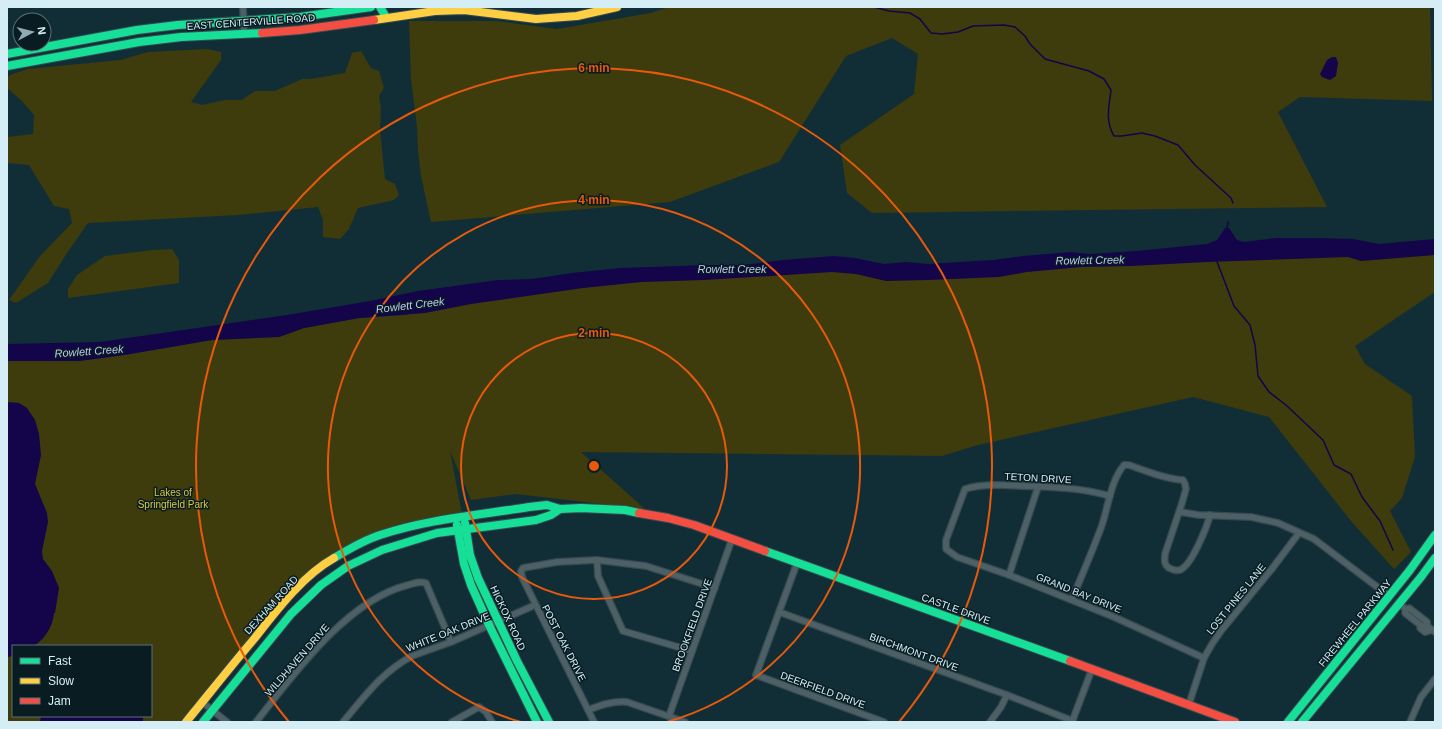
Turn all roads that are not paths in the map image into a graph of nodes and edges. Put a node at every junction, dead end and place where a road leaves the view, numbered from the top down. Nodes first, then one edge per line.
1 (243, 7) edge
2 (372, 7) edge
3 (380, 7) edge
4 (388, 7) edge
5 (617, 7) edge
6 (386, 17) junction
7 (244, 22) junction
8 (244, 34) junction
9 (7, 54) edge
10 (7, 66) edge
11 (1038, 487) junction
12 (1110, 496) junction
13 (560, 509) junction
14 (1180, 512) junction
15 (1210, 515) junction
16 (460, 518) junction
17 (668, 518) joint
18 (462, 529) junction
19 (1298, 533) junction
20 (1435, 534) edge
21 (732, 539) junction
22 (946, 549) joint
23 (1435, 558) edge
24 (597, 560) junction
25 (796, 563) junction
26 (1009, 575) junction
27 (715, 588) junction
28 (1389, 596) junction
29 (1072, 599) junction
30 (535, 605) junction
31 (1402, 606) junction
32 (779, 612) junction
33 (498, 621) junction
34 (489, 625) junction
35 (1434, 631) edge
36 (451, 642) junction
37 (1367, 643) junction
38 (692, 651) junction
39 (1204, 658) junction
40 (1092, 669) junction
41 (1435, 679) edge
42 (1007, 695) junction
43 (202, 702) junction
44 (1189, 704) junction
45 (212, 710) junction
46 (588, 710) junction
47 (669, 716) junction
48 (1072, 721) edge
49 (186, 722) edge
50 (203, 722) edge
51 (227, 722) edge
52 (256, 722) edge
53 (343, 722) edge
54 (452, 722) edge
55 (492, 722) edge
56 (537, 722) edge
57 (549, 722) edge
58 (594, 722) edge
59 (685, 722) edge
60 (884, 722) edge
61 (990, 722) edge
62 (1235, 722) edge
63 (1288, 722) edge
64 (1302, 722) edge
65 (1410, 722) edge

1 - 7 street
2 - 7 street, EAST CENTERVILLE ROAD
3 - 6 street
4 - 6 street
5 - 6 street, EAST CENTERVILLE ROAD
6 - 8 street, EAST CENTERVILLE ROAD
7 - 8 street
7 - 9 street, EAST CENTERVILLE ROAD
8 - 10 street, EAST CENTERVILLE ROAD
11 - 12 street, TETON DRIVE
11 - 22 street, TETON DRIVE
11 - 26 street
12 - 14 street
12 - 29 street
13 - 16 street, DEXHAM ROAD
13 - 17 street, DEXHAM ROAD
13 - 18 street, DEXHAM ROAD
14 - 15 street
14 - 15 street
15 - 19 street
16 - 18 street, HICKOX ROAD
16 - 43 street, DEXHAM ROAD
17 - 21 street, CASTLE DRIVE
18 - 33 street, HICKOX ROAD
18 - 34 street, HICKOX ROAD
18 - 45 street, DEXHAM ROAD
19 - 28 street
19 - 39 street, LOST PINES LANE
20 - 28 street, FIREWHEEL PARKWAY
21 - 25 street, CASTLE DRIVE
21 - 27 street, BROOKFIELD DRIVE
22 - 26 street, GRAND BAY DRIVE
23 - 31 street
24 - 27 street
24 - 30 street, POST OAK DRIVE
24 - 38 street
25 - 32 street
25 - 40 street, CASTLE DRIVE
26 - 29 street, GRAND BAY DRIVE
27 - 38 street, BROOKFIELD DRIVE
28 - 37 street
28 - 63 street, FIREWHEEL PARKWAY
29 - 39 street, GRAND BAY DRIVE
30 - 33 street, WHITE OAK DRIVE
30 - 46 street, POST OAK DRIVE
31 - 35 street
31 - 37 street
32 - 42 street, BIRCHMONT DRIVE
32 - 60 street, DEERFIELD DRIVE
33 - 34 street, WHITE OAK DRIVE
33 - 57 street, HICKOX ROAD
34 - 36 street, WHITE OAK DRIVE
34 - 56 street, HICKOX ROAD
36 - 52 street, WILDHAVEN DRIVE
36 - 53 street, WHITE OAK DRIVE
37 - 64 street
38 - 47 street, BROOKFIELD DRIVE
39 - 44 street, LOST PINES LANE
40 - 44 street, CASTLE DRIVE
40 - 48 street
41 - 65 street
42 - 48 street, BIRCHMONT DRIVE
42 - 61 street
43 - 45 street
43 - 49 street, DEXHAM ROAD
44 - 62 street, CASTLE DRIVE
45 - 50 street, DEXHAM ROAD
45 - 51 street
46 - 47 street
46 - 58 street, POST OAK DRIVE
47 - 59 street
54 - 55 street

